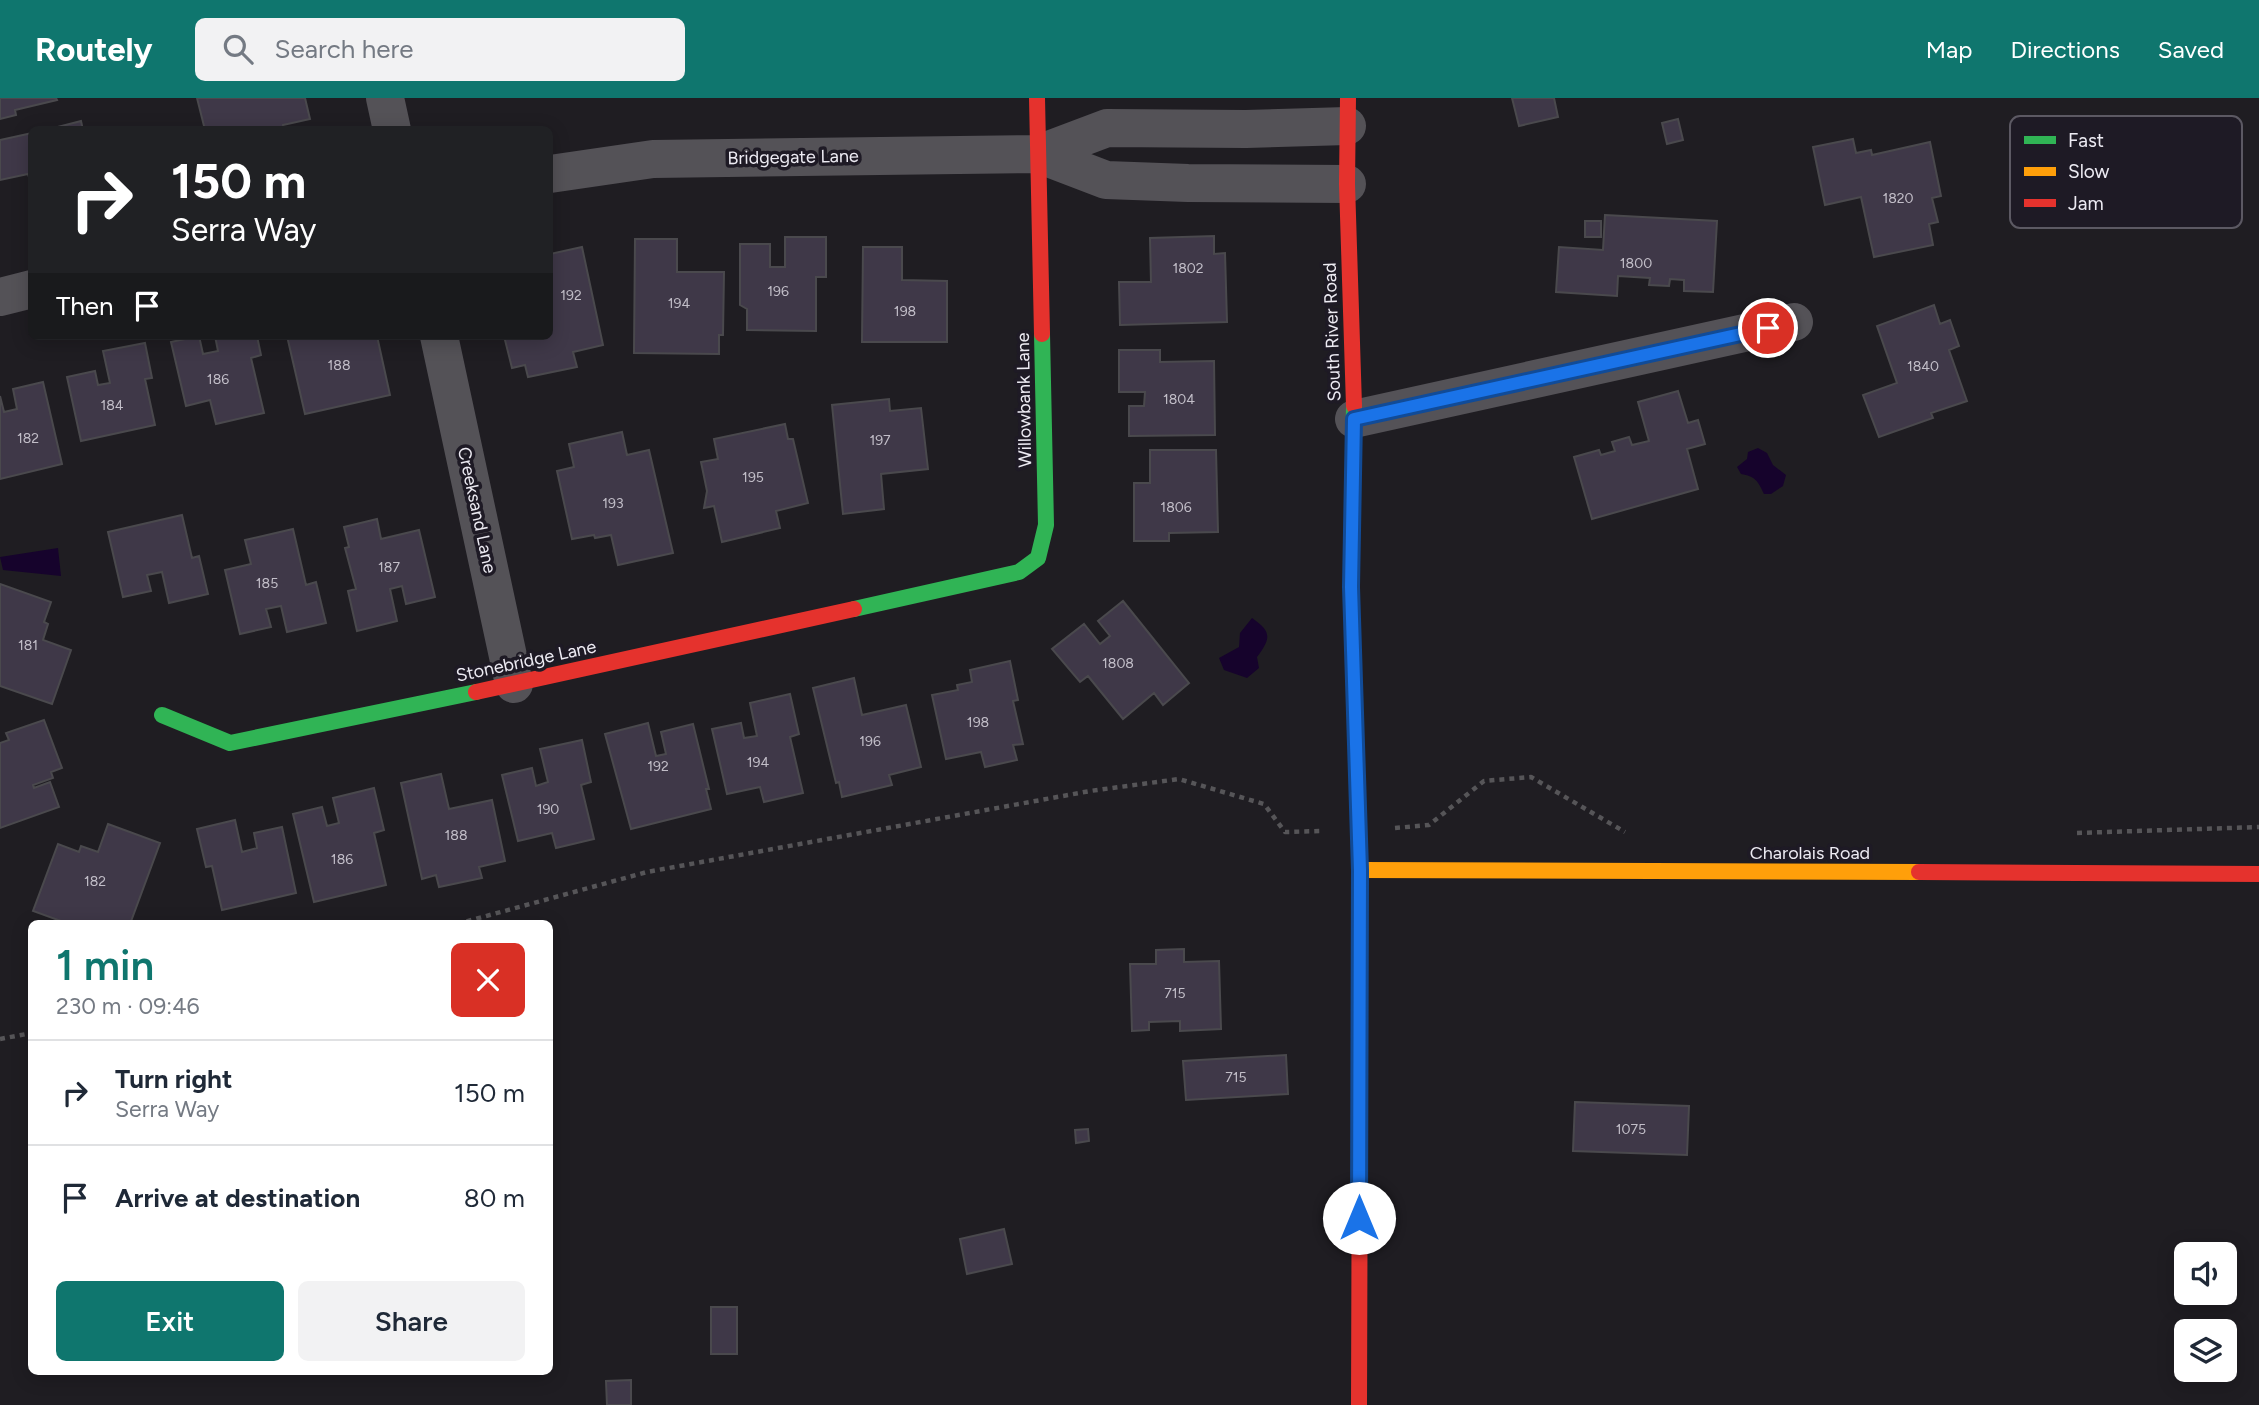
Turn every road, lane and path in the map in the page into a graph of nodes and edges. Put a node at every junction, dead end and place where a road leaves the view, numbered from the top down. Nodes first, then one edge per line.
1 (385, 98) edge
2 (1037, 98) edge
3 (1347, 112) edge
4 (392, 126) edge
5 (1038, 154) junction
6 (553, 174) edge
7 (1347, 184) junction
8 (28, 290) edge
9 (0, 297) edge
10 (1794, 322) dead end
11 (440, 340) edge
12 (1354, 419) junction
13 (902, 598) joint
14 (514, 684) junction
15 (162, 715) dead end
16 (1360, 870) junction
17 (2259, 874) edge
18 (28, 1033) edge
19 (0, 1039) edge
20 (1359, 1405) edge

1 - 4 street
2 - 5 street, Willowbank Lane
3 - 5 street, Bridgegate Lane
3 - 7 street, South River Road
5 - 6 street, Bridgegate Lane
5 - 7 street, Bridgegate Lane
5 - 13 street, Willowbank Lane
7 - 12 street, South River Road
8 - 9 street
10 - 12 street
11 - 14 street, Creeksand Lane
12 - 16 street, South River Road
13 - 14 street, Stonebridge Lane
14 - 15 street, Stonebridge Lane
16 - 17 street, Charolais Road
16 - 20 street, South River Road
18 - 19 path

